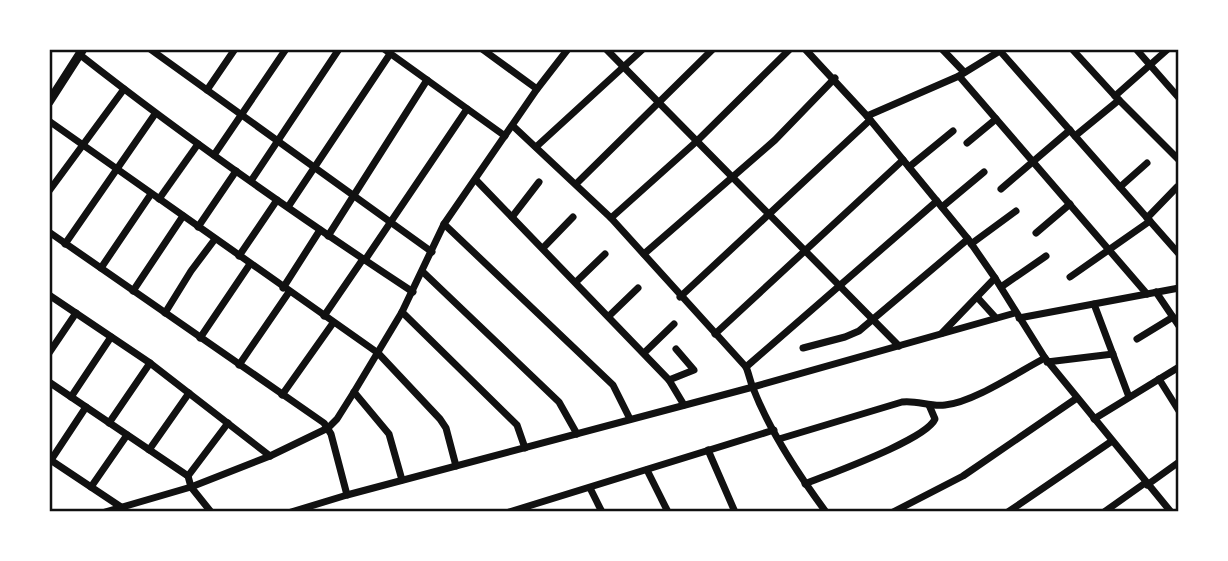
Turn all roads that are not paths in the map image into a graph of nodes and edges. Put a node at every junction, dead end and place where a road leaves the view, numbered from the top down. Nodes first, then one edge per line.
1 (235, 49) edge
2 (286, 49) edge
3 (340, 49) edge
4 (482, 49) edge
5 (606, 49) edge
6 (643, 49) edge
7 (712, 49) edge
8 (790, 49) edge
9 (805, 49) edge
10 (942, 49) edge
11 (1072, 49) edge
12 (1136, 49) edge
13 (1168, 49) edge
14 (155, 50) edge
15 (565, 50) edge
16 (1002, 50) edge
17 (387, 51) edge
18 (81, 52) edge
19 (1150, 65) junction
20 (624, 67) junction
21 (962, 74) junction
22 (835, 78) junction
23 (427, 80) junction
24 (124, 89) junction
25 (537, 89) junction
26 (206, 90) junction
27 (1117, 98) junction
28 (1179, 98) edge
29 (49, 102) edge
30 (659, 102) junction
31 (467, 109) junction
32 (155, 114) junction
33 (241, 115) junction
34 (868, 118) junction
35 (996, 119) junction
36 (49, 121) edge
37 (513, 126) junction
38 (953, 131) dead end
39 (1073, 133) junction
40 (505, 136) junction
41 (277, 141) junction
42 (697, 141) junction
43 (967, 143) dead end
44 (198, 144) junction
45 (83, 145) junction
46 (536, 147) junction
47 (214, 155) junction
48 (903, 160) junction
49 (1179, 160) edge
50 (1033, 162) junction
51 (1147, 163) dead end
52 (314, 167) junction
53 (909, 167) junction
54 (117, 169) junction
55 (236, 171) junction
56 (984, 172) dead end
57 (733, 177) junction
58 (476, 180) junction
59 (251, 181) junction
60 (539, 182) dead end
61 (576, 184) junction
62 (1121, 187) junction
63 (1177, 187) edge
64 (1001, 189) dead end
65 (49, 191) edge
66 (151, 194) junction
67 (354, 195) junction
68 (159, 200) junction
69 (277, 200) junction
70 (939, 204) junction
71 (1070, 204) junction
72 (288, 207) junction
73 (1016, 211) dead end
74 (769, 213) junction
75 (183, 216) junction
76 (512, 217) junction
77 (573, 217) dead end
78 (611, 218) junction
79 (1149, 219) junction
80 (390, 222) junction
81 (444, 225) junction
82 (198, 227) junction
83 (320, 230) junction
84 (49, 232) edge
85 (1036, 233) dead end
86 (328, 236) junction
87 (215, 239) junction
88 (969, 242) junction
89 (65, 244) junction
90 (543, 248) junction
91 (1177, 248) edge
92 (806, 250) junction
93 (1109, 250) junction
94 (432, 253) junction
95 (605, 254) dead end
96 (644, 254) junction
97 (239, 256) junction
98 (1046, 256) dead end
99 (364, 259) junction
100 (250, 264) junction
101 (101, 268) junction
102 (423, 272) junction
103 (1070, 277) dead end
104 (995, 278) junction
105 (576, 282) junction
106 (840, 285) junction
107 (1001, 287) junction
108 (638, 288) dead end
109 (1179, 288) edge
110 (286, 290) junction
111 (133, 291) junction
112 (413, 292) junction
113 (1152, 293) junction
114 (49, 295) edge
115 (680, 297) junction
116 (977, 297) junction
117 (1094, 304) junction
118 (402, 312) junction
119 (76, 313) junction
120 (165, 313) junction
121 (1017, 315) junction
122 (324, 316) junction
123 (609, 316) junction
124 (1173, 317) junction
125 (874, 318) junction
126 (996, 318) junction
127 (333, 323) junction
128 (674, 324) dead end
129 (1179, 326) edge
130 (715, 334) junction
131 (942, 334) junction
132 (111, 337) junction
133 (200, 338) junction
134 (1137, 340) dead end
135 (899, 346) junction
136 (803, 348) dead end
137 (676, 349) dead end
138 (49, 353) edge
139 (378, 353) junction
140 (644, 353) junction
141 (1113, 354) junction
142 (1046, 360) junction
143 (150, 363) junction
144 (239, 365) junction
145 (746, 367) junction
146 (1179, 368) edge
147 (1159, 379) junction
148 (669, 380) junction
149 (49, 382) edge
150 (753, 387) junction
151 (354, 392) junction
152 (189, 393) junction
153 (282, 395) junction
154 (71, 397) junction
155 (1129, 397) junction
156 (1077, 398) junction
157 (684, 405) junction
158 (929, 405) junction
159 (86, 407) junction
160 (1179, 411) edge
161 (629, 419) junction
162 (1094, 419) junction
163 (109, 423) junction
164 (228, 423) junction
165 (328, 428) junction
166 (774, 430) junction
167 (578, 434) junction
168 (127, 435) junction
169 (779, 439) junction
170 (1112, 441) junction
171 (525, 448) junction
172 (149, 450) junction
173 (708, 450) junction
174 (270, 456) junction
175 (50, 459) edge
176 (1179, 462) edge
177 (456, 466) junction
178 (647, 470) junction
179 (188, 476) junction
180 (402, 480) junction
181 (805, 484) junction
182 (1146, 484) junction
183 (91, 487) junction
184 (191, 487) junction
185 (590, 488) junction
186 (347, 495) junction
187 (121, 507) junction
188 (525, 510) edge
189 (105, 512) edge
190 (211, 512) edge
191 (291, 512) edge
192 (509, 512) edge
193 (602, 512) edge
194 (668, 512) edge
195 (735, 512) edge
196 (825, 512) edge
197 (893, 512) edge
198 (1008, 512) edge
199 (1104, 512) edge
200 (1171, 512) edge

1 - 26 street
2 - 33 street
3 - 41 street
4 - 25 street
5 - 20 street
6 - 20 street
7 - 30 street
8 - 42 street
9 - 22 street
10 - 21 street
11 - 27 street
12 - 19 street
13 - 19 street
14 - 26 street
15 - 25 street
16 - 21 street
16 - 39 street
17 - 23 street
17 - 52 street
18 - 24 street
18 - 29 street
19 - 27 street
19 - 28 street
20 - 30 street
20 - 46 street
21 - 34 street
21 - 35 street
22 - 34 street
22 - 57 street
23 - 31 street
23 - 67 street
24 - 32 street
24 - 45 street
25 - 37 street
26 - 33 street
27 - 39 street
27 - 49 street
30 - 42 street
30 - 61 street
31 - 40 street
31 - 80 street
32 - 44 street
32 - 54 street
33 - 41 street
33 - 47 street
34 - 48 street
34 - 74 street
35 - 43 street
35 - 50 street
36 - 45 street
37 - 40 street
37 - 46 street
38 - 53 street
39 - 50 street
39 - 62 street
40 - 58 street
41 - 52 street
41 - 59 street
42 - 57 street
42 - 78 street
44 - 47 street
44 - 68 street
45 - 54 street
45 - 65 street
46 - 61 street
47 - 55 street
48 - 53 street
48 - 92 street
50 - 64 street
50 - 71 street
51 - 62 street
52 - 67 street
52 - 72 street
53 - 70 street
54 - 66 street
54 - 89 street
55 - 59 street
55 - 82 street
56 - 70 street
57 - 74 street
57 - 96 street
58 - 76 street
58 - 81 street
59 - 69 street
60 - 76 street
61 - 78 street
62 - 79 street
63 - 79 street
66 - 68 street
66 - 101 street
67 - 80 street
67 - 86 street
68 - 75 street
69 - 72 street
69 - 97 street
70 - 88 street
70 - 106 street
71 - 85 street
71 - 93 street
72 - 83 street
73 - 88 street
74 - 92 street
74 - 115 street
75 - 82 street
75 - 111 street
76 - 90 street
77 - 90 street
78 - 96 street
79 - 91 street
79 - 93 street
80 - 94 street
80 - 99 street
81 - 94 street
81 - 161 street
82 - 87 street
83 - 86 street
83 - 110 street
84 - 89 street
86 - 99 street
87 - 97 street
87 - 120 street
88 - 104 street
88 - 125 street
89 - 101 street
90 - 105 street
92 - 106 street
92 - 130 street
93 - 103 street
93 - 113 street
94 - 102 street
95 - 105 street
96 - 115 street
97 - 100 street
98 - 107 street
99 - 112 street
99 - 122 street
100 - 110 street
100 - 133 street
101 - 111 street
102 - 112 street
102 - 167 street
104 - 107 street
104 - 116 street
105 - 123 street
106 - 125 street
106 - 145 street
107 - 121 street
108 - 123 street
109 - 113 street
110 - 122 street
110 - 144 street
111 - 120 street
112 - 118 street
113 - 117 street
113 - 124 street
114 - 119 street
115 - 130 street
116 - 126 street
116 - 131 street
117 - 121 street
117 - 141 street
118 - 139 street
118 - 171 street
119 - 132 street
119 - 138 street
120 - 133 street
121 - 126 street
121 - 142 street
122 - 127 street
123 - 140 street
124 - 129 street
124 - 134 street
125 - 135 street
125 - 136 street
126 - 131 street
127 - 139 street
127 - 153 street
128 - 140 street
130 - 145 street
131 - 135 street
132 - 143 street
132 - 154 street
133 - 144 street
135 - 150 street
137 - 148 street
139 - 151 street
139 - 177 street
140 - 148 street
141 - 142 street
141 - 155 street
142 - 156 street
142 - 158 street
143 - 152 street
143 - 163 street
144 - 153 street
145 - 150 street
146 - 147 street
147 - 155 street
147 - 160 street
148 - 157 street
149 - 154 street
150 - 157 street
150 - 166 street
151 - 165 street
151 - 180 street
152 - 164 street
152 - 172 street
153 - 165 street
154 - 159 street
155 - 162 street
156 - 162 street
156 - 197 street
157 - 161 street
158 - 169 street
158 - 181 street
159 - 163 street
159 - 175 street
161 - 167 street
162 - 170 street
163 - 168 street
164 - 174 street
164 - 179 street
165 - 174 street
165 - 186 street
166 - 169 street
166 - 173 street
167 - 171 street
168 - 172 street
168 - 183 street
169 - 181 street
170 - 182 street
170 - 198 street
171 - 177 street
172 - 179 street
173 - 178 street
173 - 195 street
174 - 184 street
175 - 183 street
176 - 182 street
177 - 180 street
178 - 185 street
178 - 194 street
179 - 184 street
180 - 186 street
181 - 196 street
182 - 199 street
182 - 200 street
183 - 187 street
184 - 187 street
184 - 190 street
185 - 188 street
185 - 193 street
186 - 191 street
187 - 189 street
188 - 192 street

